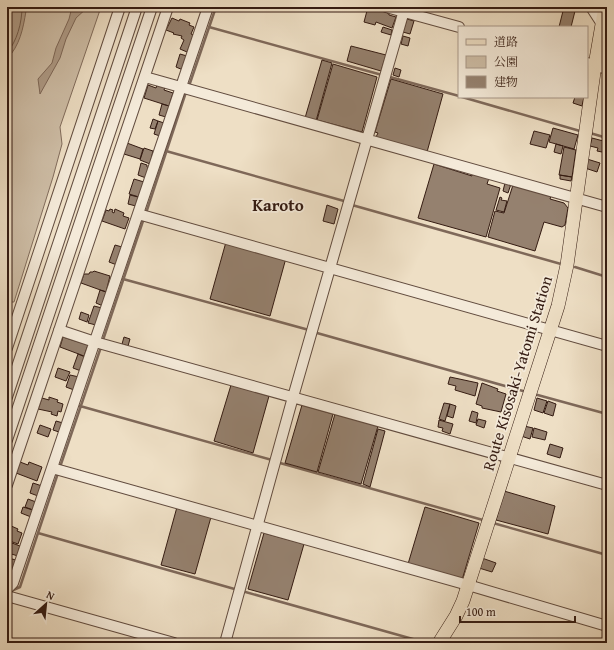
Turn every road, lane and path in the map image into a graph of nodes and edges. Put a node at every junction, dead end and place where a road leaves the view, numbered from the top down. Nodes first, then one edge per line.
1 (120, 7) edge
2 (137, 7) edge
3 (152, 7) edge
4 (168, 7) edge
5 (208, 7) edge
6 (386, 7) edge
7 (591, 7) edge
8 (404, 9) edge
9 (604, 16) edge
10 (458, 27) edge
11 (596, 66) edge
12 (144, 77) junction
13 (181, 87) junction
14 (366, 140) junction
15 (576, 198) junction
16 (607, 207) edge
17 (138, 214) junction
18 (331, 268) junction
19 (59, 330) junction
20 (550, 330) junction
21 (95, 342) junction
22 (607, 346) edge
23 (7, 348) edge
24 (7, 397) edge
25 (293, 397) junction
26 (7, 440) edge
27 (510, 458) junction
28 (52, 468) junction
29 (7, 485) edge
30 (607, 485) edge
31 (258, 526) junction
32 (468, 585) junction
33 (7, 589) edge
34 (7, 596) edge
35 (607, 626) edge
36 (174, 643) edge
37 (225, 643) edge
38 (439, 643) edge

1 - 23 street
2 - 24 street
3 - 26 street
4 - 12 street
5 - 13 street
6 - 8 street
7 - 9 street
8 - 10 street
8 - 14 street
9 - 11 main road, Route Kisosaki-Yatomi Station
11 - 15 main road, Route Kisosaki-Yatomi Station
12 - 13 street
12 - 19 street
13 - 14 street
13 - 17 street
14 - 15 street
14 - 18 street
15 - 16 street
15 - 20 main road, Route Kisosaki-Yatomi Station
17 - 18 street
17 - 21 street
18 - 20 street
18 - 25 street
19 - 21 street
19 - 29 street
20 - 22 street
20 - 27 main road, Route Kisosaki-Yatomi Station
21 - 25 street
21 - 28 street
25 - 27 street
25 - 31 street
27 - 30 street
27 - 32 main road, Route Kisosaki-Yatomi Station
28 - 31 street
28 - 33 street
31 - 32 street
31 - 37 street
32 - 35 street
32 - 38 main road, Route Kisosaki-Yatomi Station
34 - 36 street

